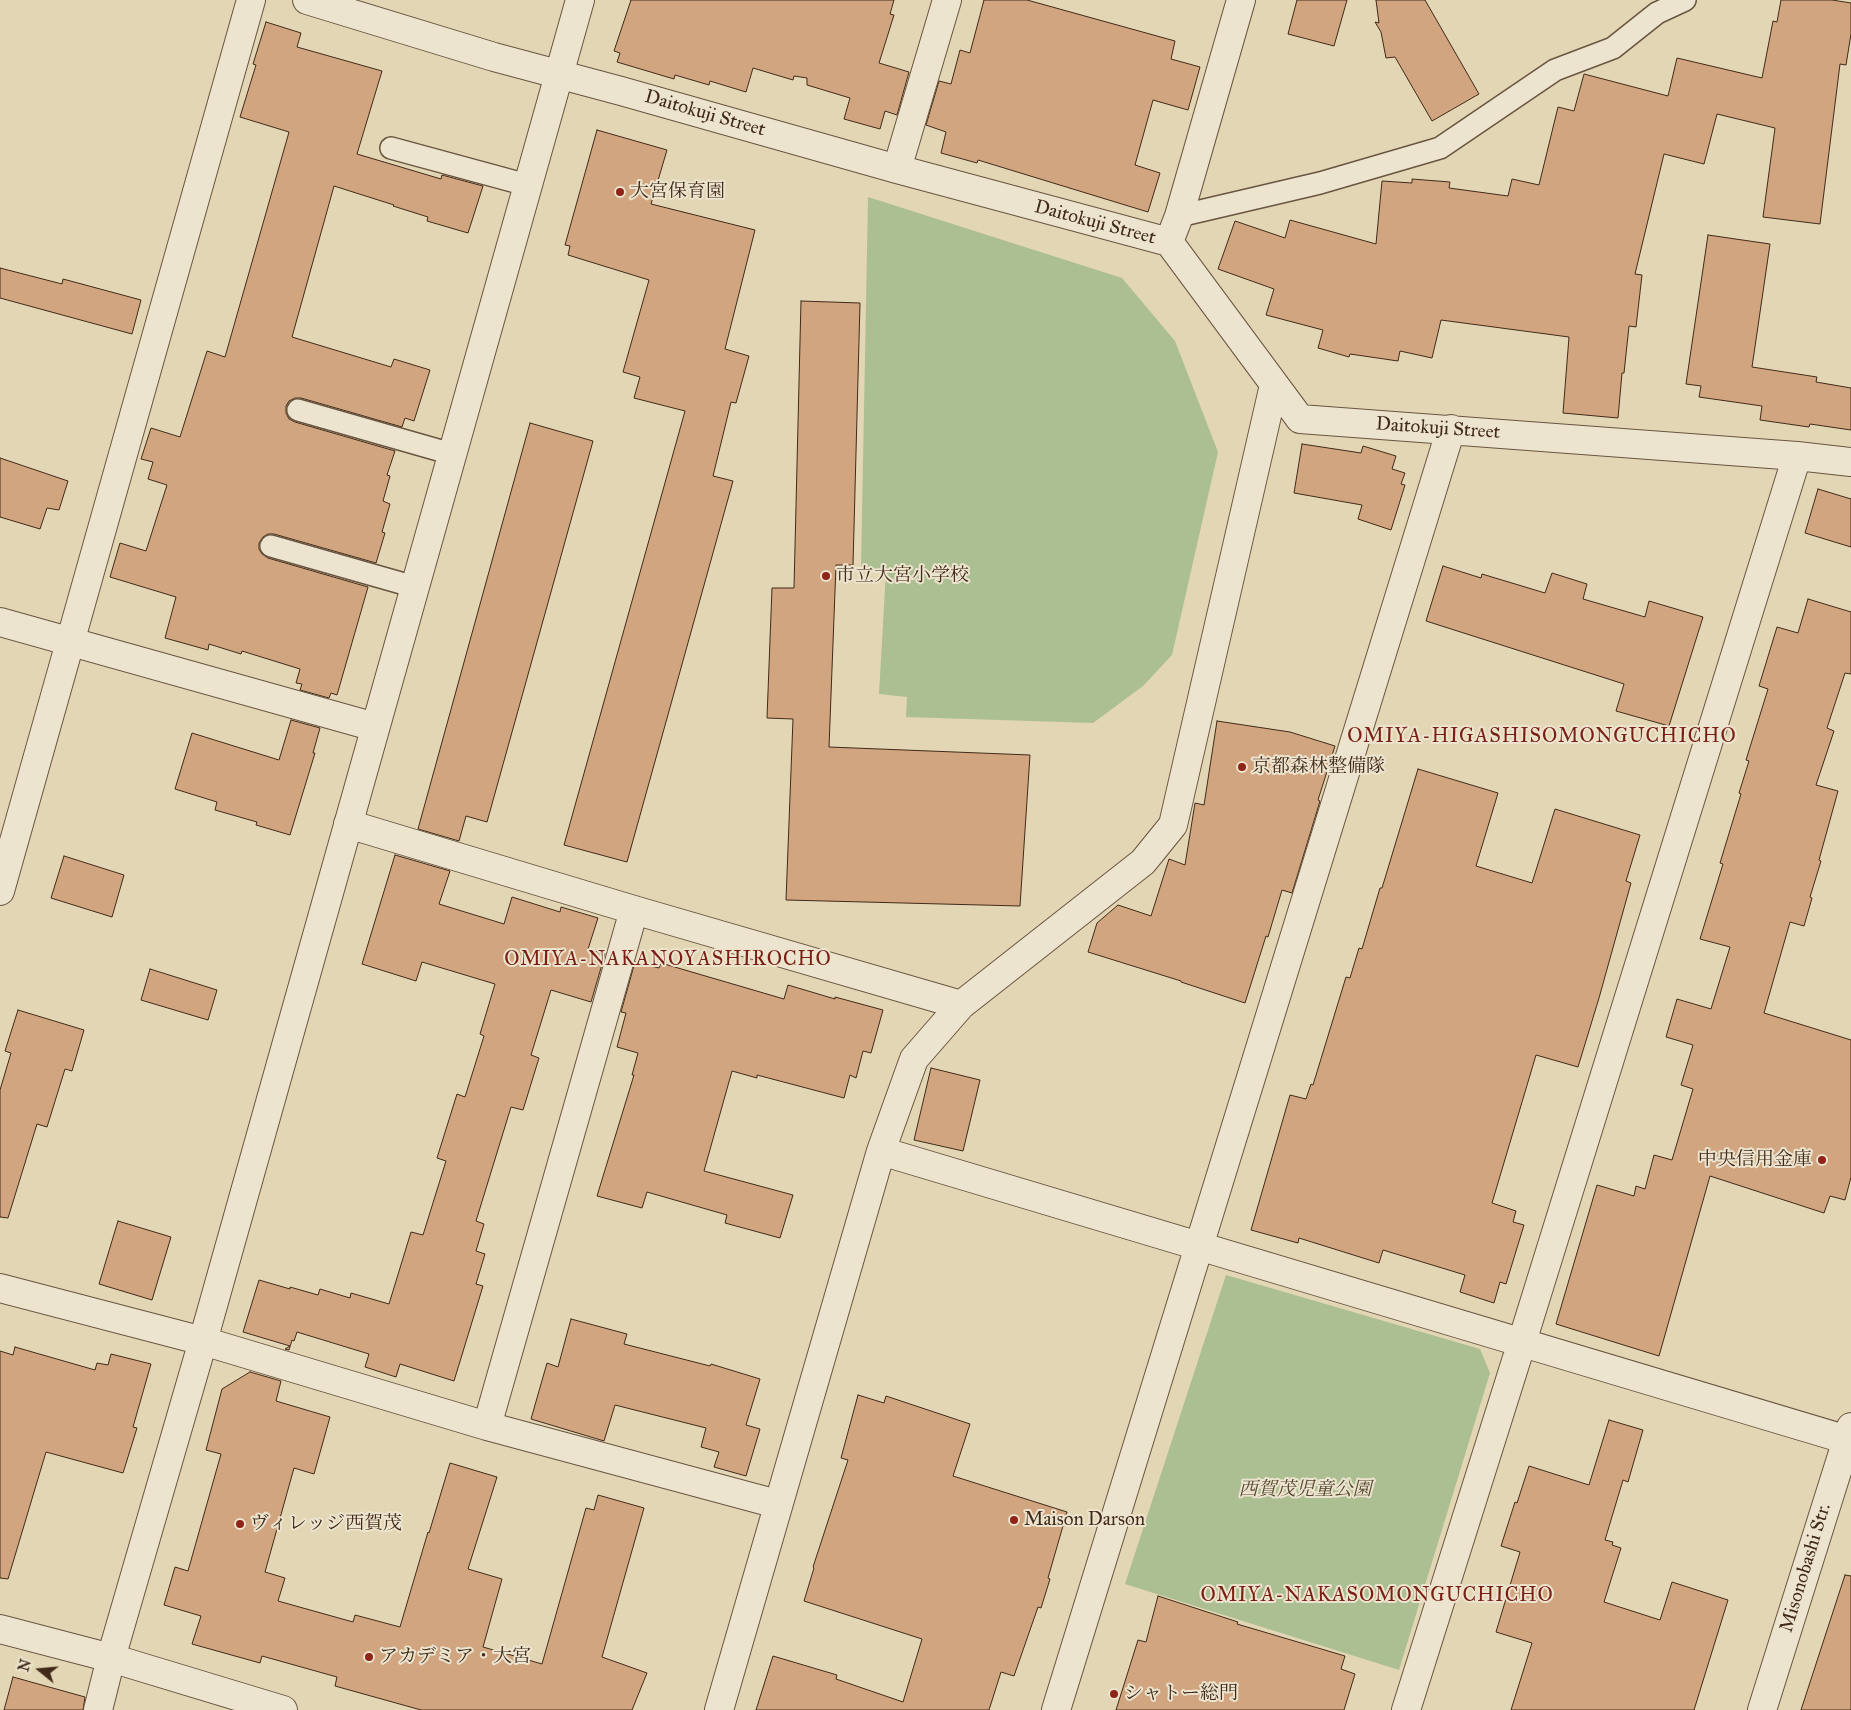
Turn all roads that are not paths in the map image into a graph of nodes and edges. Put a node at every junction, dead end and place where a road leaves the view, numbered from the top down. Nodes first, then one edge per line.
1 (251, 0) edge
2 (307, 0) edge
3 (580, 0) edge
4 (948, 0) edge
5 (1241, 0) edge
6 (1685, 0) edge
7 (558, 74) junction
8 (391, 148) dead end
9 (897, 169) junction
10 (527, 184) junction
11 (1179, 216) junction
12 (1169, 242) junction
13 (1274, 385) junction
14 (298, 410) dead end
15 (1451, 430) junction
16 (452, 454) junction
17 (1797, 456) junction
18 (1851, 462) edge
19 (271, 546) dead end
20 (415, 587) junction
21 (0, 622) edge
22 (70, 642) junction
23 (375, 727) junction
24 (348, 824) junction
25 (0, 892) edge
26 (634, 910) junction
27 (961, 1005) junction
28 (881, 1151) junction
29 (1199, 1246) junction
30 (0, 1288) edge
31 (203, 1342) junction
32 (1522, 1342) junction
33 (487, 1426) junction
34 (1850, 1436) edge
35 (777, 1504) junction
36 (0, 1628) edge
37 (111, 1658) junction
38 (98, 1710) edge
39 (283, 1710) edge
40 (719, 1710) edge
41 (1056, 1710) edge
42 (1406, 1710) edge
43 (1762, 1710) edge

1 - 22 street
2 - 7 street, Daitokuji Street
3 - 7 street
4 - 9 street
5 - 11 street
6 - 11 lane
7 - 9 street, Daitokuji Street
7 - 10 street
8 - 10 lane
9 - 12 street, Daitokuji Street
10 - 16 street
11 - 12 street
12 - 13 street, Daitokuji Street
13 - 15 street, Daitokuji Street
13 - 27 street
14 - 16 lane
15 - 17 street, Daitokuji Street
15 - 29 street
16 - 20 street
17 - 18 street, Daitokuji Street
17 - 32 street
19 - 20 lane
20 - 23 street
21 - 22 street
22 - 23 street
22 - 25 street
23 - 24 street
24 - 26 street
24 - 31 street
26 - 27 street
26 - 33 street
27 - 28 street
28 - 29 street
28 - 35 street
29 - 32 street
29 - 41 street
30 - 31 street
31 - 33 street
31 - 37 street
32 - 34 street
32 - 42 street
33 - 35 street
34 - 43 street, Misonobashi Str.
35 - 40 street
36 - 37 street
37 - 38 street
37 - 39 street

